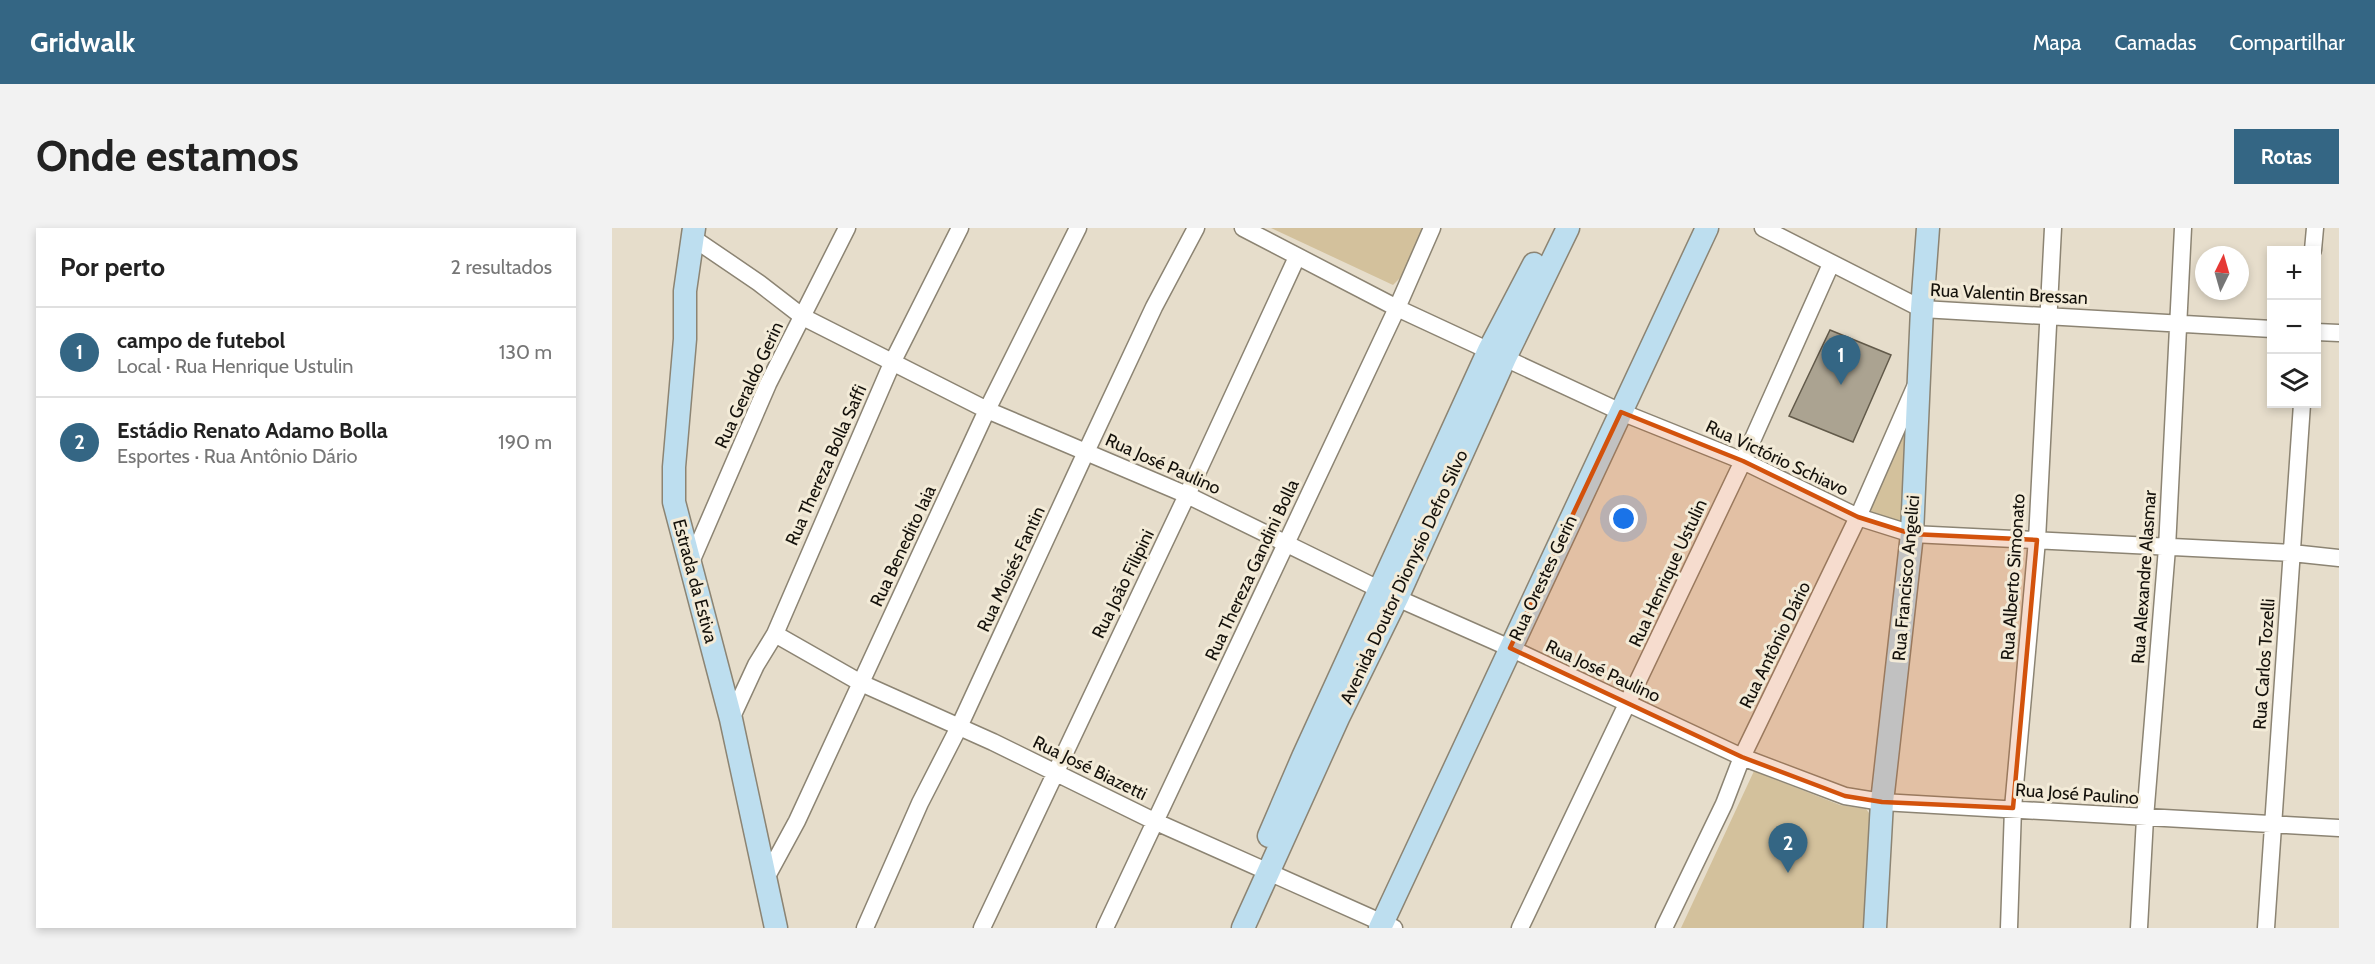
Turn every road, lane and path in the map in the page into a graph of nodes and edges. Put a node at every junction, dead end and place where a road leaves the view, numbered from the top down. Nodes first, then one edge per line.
1 (847, 228) edge
2 (960, 228) edge
3 (1078, 228) edge
4 (1196, 228) edge
5 (1243, 228) edge
6 (1432, 228) edge
7 (1551, 228) edge
8 (1568, 228) edge
9 (1707, 228) edge
10 (1763, 228) edge
11 (1928, 228) edge
12 (2053, 228) edge
13 (2183, 228) edge
14 (2314, 228) edge
15 (693, 237) edge
16 (2313, 246) edge
17 (1297, 257) junction
18 (1831, 264) junction
19 (1397, 308) junction
20 (1922, 309) junction
21 (2048, 316) junction
22 (806, 322) junction
23 (2177, 323) junction
24 (2267, 329) edge
25 (2321, 332) edge
26 (2339, 333) edge
27 (1497, 354) junction
28 (893, 361) junction
29 (1919, 378) junction
30 (2302, 408) edge
31 (987, 410) junction
32 (1621, 411) junction
33 (1086, 452) junction
34 (1743, 461) junction
35 (1187, 495) junction
36 (1858, 517) junction
37 (1912, 534) junction
38 (2037, 540) junction
39 (1286, 543) junction
40 (2167, 548) junction
41 (2292, 553) junction
42 (2339, 558) edge
43 (691, 561) junction
44 (1388, 594) junction
45 (774, 634) junction
46 (1510, 648) junction
47 (861, 683) junction
48 (1628, 704) junction
49 (731, 719) junction
50 (959, 727) junction
51 (1742, 757) junction
52 (1054, 773) junction
53 (1882, 802) junction
54 (2013, 808) junction
55 (2145, 818) junction
56 (1154, 821) junction
57 (2272, 822) junction
58 (2339, 828) edge
59 (1263, 868) junction
60 (765, 880) junction
61 (1385, 926) edge
62 (776, 928) edge
63 (865, 928) edge
64 (982, 928) edge
65 (1106, 928) edge
66 (1227, 928) edge
67 (1243, 928) edge
68 (1520, 928) edge
69 (1664, 928) edge
70 (1875, 928) edge
71 (2009, 928) edge
72 (2139, 928) edge
73 (2266, 928) edge

1 - 22 street, Rua Geraldo Gerin
2 - 28 street, Rua Thereza Bolla Saffi
3 - 31 street, Rua Benedito Iaia
4 - 33 street, Rua Moisés Fantin
5 - 17 street, Rua Victório Schiavo
6 - 19 street, Rua Thereza Gandini Bolla
7 - 27 street, Avenida Doutor Dionysio Defro Silvo
8 - 27 street, Avenida Doutor Dionysio Defro Silvo
9 - 32 street, Rua Orestes Gerin
10 - 18 street, Rua Valentin Bressan
11 - 20 street, Rua Francisco Angelici
12 - 21 street, Rua Alberto Simonato
13 - 23 street, Rua Alexandre Alasmar
14 - 16 street
15 - 22 street, Rua José Paulino
15 - 43 street, Estrada da Estiva
17 - 19 street, Rua Victório Schiavo
17 - 35 street, Rua João Filipini
18 - 20 street, Rua Valentin Bressan
18 - 34 street, Rua Henrique Ustulin
19 - 27 street, Rua Victório Schiavo
19 - 39 street, Rua Thereza Gandini Bolla
20 - 21 street, Rua Valentin Bressan
20 - 29 street, Rua Francisco Angelici
21 - 23 street, Rua Valentin Bressan
21 - 38 street, Rua Alberto Simonato
22 - 28 street, Rua José Paulino
22 - 43 street, Rua Geraldo Gerin
23 - 24 street, Rua Valentin Bressan
23 - 40 street, Rua Alexandre Alasmar
25 - 26 street
27 - 32 street, Rua Victório Schiavo
27 - 44 street, Avenida Doutor Dionysio Defro Silvo
28 - 31 street, Rua José Paulino
28 - 45 street, Rua Thereza Bolla Saffi
29 - 36 street, Rua Antônio Dário
29 - 37 street, Rua Francisco Angelici
30 - 41 street, Rua Carlos Tozelli
31 - 33 street, Rua José Paulino
31 - 47 street, Rua Benedito Iaia
32 - 34 street, Rua Victório Schiavo
32 - 46 street, Rua Orestes Gerin
33 - 35 street, Rua José Paulino
33 - 50 street, Rua Moisés Fantin
34 - 36 street, Rua Victório Schiavo
34 - 48 street, Rua Henrique Ustulin
35 - 39 street, Rua José Paulino
35 - 52 street, Rua João Filipini
36 - 37 street, Rua Victório Schiavo
36 - 51 street, Rua Antônio Dário
37 - 38 street, Rua Victório Schiavo
37 - 53 street, Rua Francisco Angelici
38 - 40 street, Rua Victório Schiavo
38 - 54 street, Rua Alberto Simonato
39 - 44 street, Rua José Paulino
39 - 56 street, Rua Thereza Gandini Bolla
40 - 41 street, Rua Victório Schiavo
40 - 55 street, Rua Alexandre Alasmar
41 - 42 street, Rua Victório Schiavo
41 - 57 street, Rua Carlos Tozelli
43 - 49 street, Estrada da Estiva
44 - 46 street, Rua José Paulino
44 - 59 street, Avenida Doutor Dionysio Defro Silvo
45 - 47 street, Rua José Biazetti
45 - 49 street, Rua Thereza Bolla Saffi
46 - 48 street, Rua José Paulino
46 - 61 street, Rua Orestes Gerin
47 - 50 street, Rua José Biazetti
47 - 60 street, Rua Benedito Iaia
48 - 51 street, Rua José Paulino
48 - 68 street, Rua Henrique Ustulin
49 - 60 street, Estrada da Estiva
50 - 52 street, Rua José Biazetti
50 - 63 street, Rua Moisés Fantin
51 - 53 street, Rua José Paulino
51 - 69 street, Rua Antônio Dário
52 - 56 street, Rua José Biazetti
52 - 64 street, Rua João Filipini
53 - 54 street, Rua José Paulino
53 - 70 street, Rua Francisco Angelici
54 - 55 street, Rua José Paulino
54 - 71 street, Rua Alberto Simonato
55 - 57 street, Rua José Paulino
55 - 72 street, Rua Alexandre Alasmar
56 - 59 street, Rua José Biazetti
56 - 65 street, Rua Thereza Gandini Bolla
57 - 58 street, Rua José Paulino
57 - 73 street, Rua Carlos Tozelli
59 - 61 street, Rua José Biazetti
59 - 66 street, Avenida Doutor Dionysio Defro Silvo
59 - 67 street, Avenida Doutor Dionysio Defro Silvo
60 - 62 street, Estrada da Estiva

